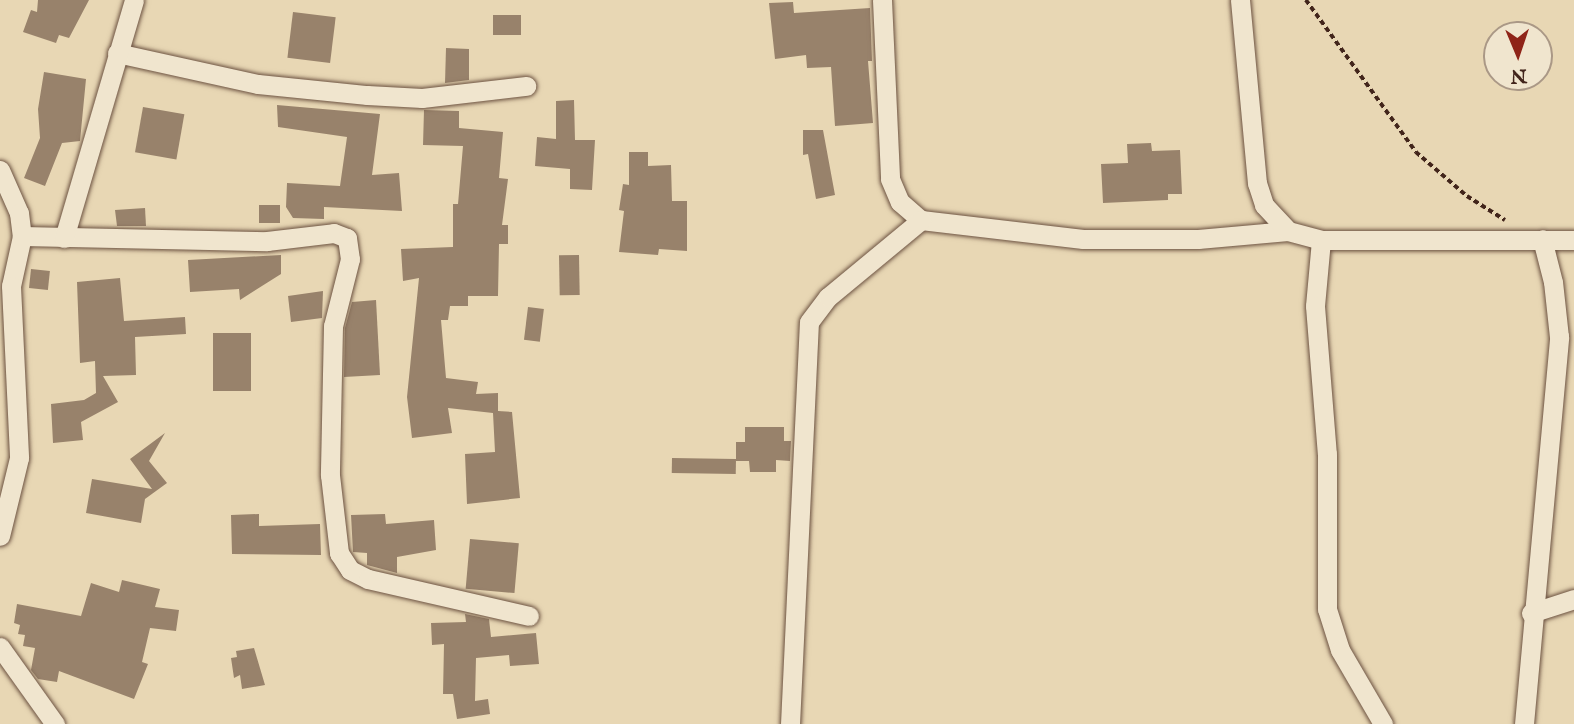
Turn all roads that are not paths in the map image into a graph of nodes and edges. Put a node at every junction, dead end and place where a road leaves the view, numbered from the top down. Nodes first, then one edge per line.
1 (134, 0) edge
2 (883, 0) edge
3 (1240, 0) edge
4 (117, 53) junction
5 (526, 86) dead end
6 (0, 170) edge
7 (921, 220) junction
8 (1288, 231) junction
9 (22, 236) junction
10 (64, 238) junction
11 (1535, 239) junction
12 (1321, 240) junction
13 (1574, 240) edge
14 (0, 536) edge
15 (1574, 599) edge
16 (1531, 613) junction
17 (529, 616) dead end
18 (0, 647) edge
19 (52, 723) edge
20 (790, 724) edge
21 (1383, 724) edge
22 (1524, 724) edge

1 - 4 street
2 - 7 street
3 - 8 street
4 - 5 street
4 - 10 street
6 - 9 street
7 - 8 street
7 - 20 street
8 - 12 street
9 - 10 street
9 - 14 street
10 - 17 street
11 - 12 street
11 - 13 street
11 - 16 street
12 - 21 street
15 - 16 street
16 - 22 street
18 - 19 street

